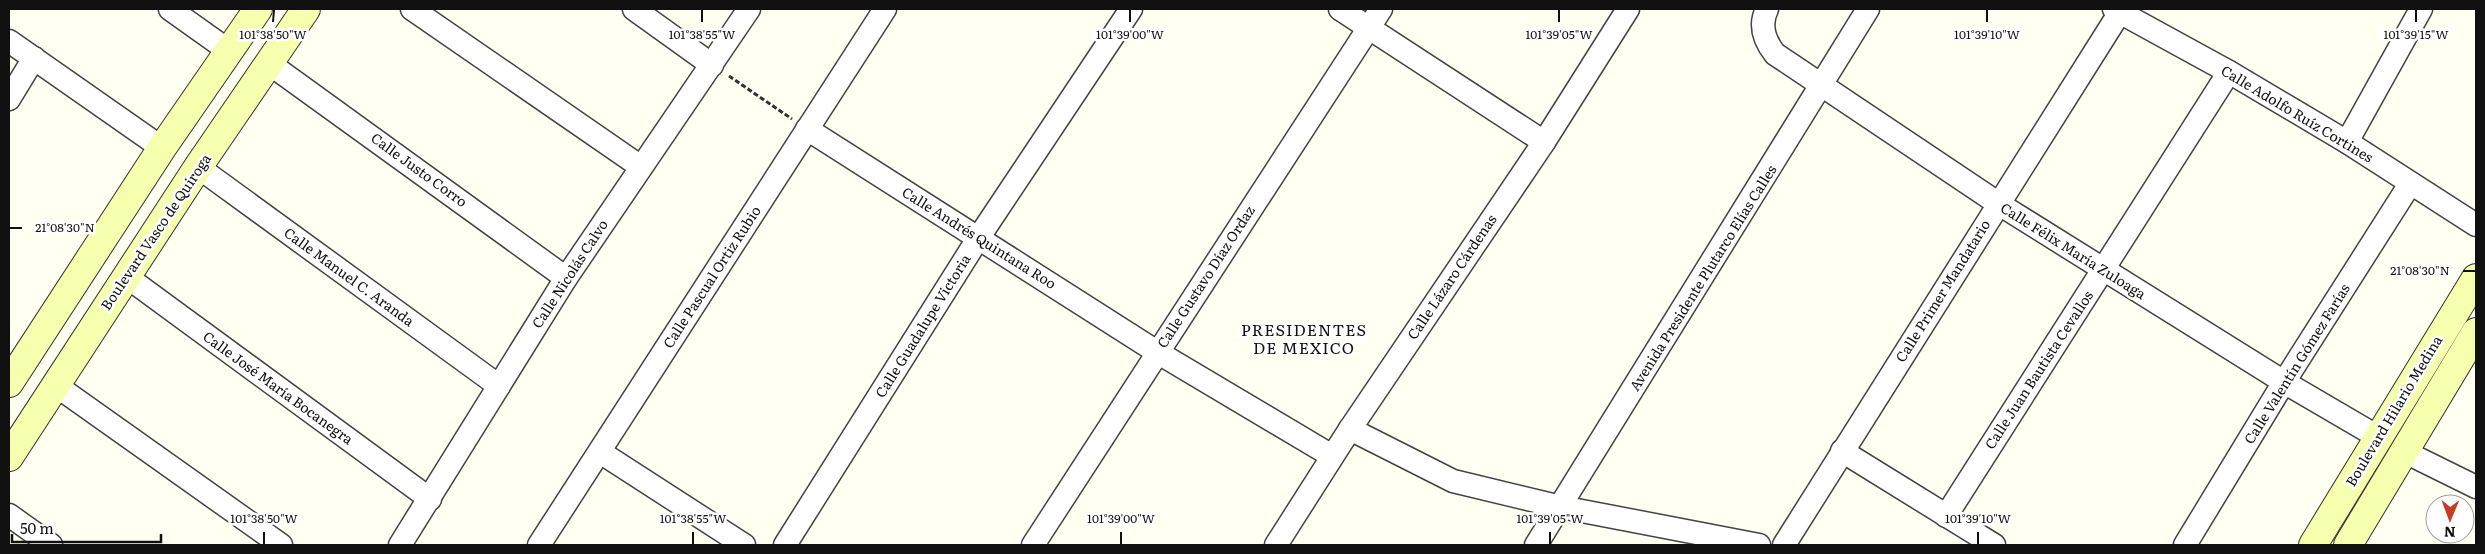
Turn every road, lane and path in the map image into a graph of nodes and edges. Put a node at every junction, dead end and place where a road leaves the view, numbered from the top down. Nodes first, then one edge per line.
1 (170, 9) edge
2 (258, 9) edge
3 (306, 9) edge
4 (412, 9) edge
5 (634, 9) edge
6 (749, 9) edge
7 (885, 9) edge
8 (1131, 9) edge
9 (1340, 9) edge
10 (1381, 9) edge
11 (1628, 9) edge
12 (1767, 9) edge
13 (1868, 9) edge
14 (2421, 9) edge
15 (2117, 10) edge
16 (1369, 28) junction
17 (9, 41) edge
18 (229, 50) junction
19 (34, 58) junction
20 (270, 64) junction
21 (712, 64) junction
22 (2229, 72) junction
23 (1822, 86) junction
24 (9, 99) edge
25 (807, 129) junction
26 (1544, 142) junction
27 (2347, 142) junction
28 (162, 148) junction
29 (198, 167) junction
30 (641, 167) junction
31 (2410, 184) junction
32 (1998, 204) junction
33 (2476, 225) edge
34 (979, 237) junction
35 (2103, 269) junction
36 (127, 277) junction
37 (566, 278) junction
38 (2476, 278) edge
39 (2476, 332) edge
40 (1157, 352) junction
41 (2284, 382) junction
42 (9, 383) edge
43 (54, 384) junction
44 (499, 386) junction
45 (1350, 428) junction
46 (2378, 437) junction
47 (1842, 451) junction
48 (600, 452) junction
49 (2404, 452) junction
50 (1332, 456) junction
51 (9, 457) edge
52 (2476, 487) edge
53 (430, 499) junction
54 (1561, 507) junction
55 (9, 515) edge
56 (1946, 516) junction
57 (51, 545) edge
58 (281, 545) edge
59 (400, 545) edge
60 (539, 545) edge
61 (744, 545) edge
62 (785, 545) edge
63 (1034, 545) edge
64 (1276, 545) edge
65 (1536, 545) edge
66 (1759, 545) edge
67 (1784, 545) edge
68 (1994, 545) edge
69 (2185, 545) edge
70 (2312, 545) edge
71 (2348, 545) edge

1 - 18 street
2 - 18 street
3 - 20 street, Boulevard Vasco de Quiroga
4 - 30 street
5 - 21 street
6 - 21 street, Calle Nicolás Calvo
7 - 25 street, Calle Pascual Ortiz Rubio
8 - 34 street, Calle Guadalupe Victoria
9 - 16 street
10 - 16 street, Calle Gustavo Díaz Ordaz
11 - 26 street, Calle Lázaro Cárdenas
12 - 23 street, Calle Félix María Zuloaga
13 - 23 street, Avenida Presidente Plutarco Elías Calles
14 - 27 street
15 - 22 street, Calle Adolfo Ruíz Cortines
15 - 32 street, Calle Primer Mandatario
16 - 26 street
16 - 40 street, Calle Gustavo Díaz Ordaz
17 - 19 street
18 - 28 street
19 - 24 street
19 - 28 street
20 - 29 street, Boulevard Vasco de Quiroga
20 - 37 street, Calle Justo Corro
21 - 25 path
21 - 30 street, Calle Nicolás Calvo
22 - 27 street, Calle Adolfo Ruíz Cortines
22 - 35 street, Calle Juan Bautista Cevallos
23 - 32 street, Calle Félix María Zuloaga
23 - 54 street, Avenida Presidente Plutarco Elías Calles
25 - 34 street, Calle Andrés Quintana Roo
25 - 48 street, Calle Pascual Ortiz Rubio
26 - 45 street, Calle Lázaro Cárdenas
27 - 31 street, Calle Adolfo Ruíz Cortines
28 - 42 street
29 - 36 street, Boulevard Vasco de Quiroga
29 - 44 street, Calle Manuel C. Aranda
30 - 37 street, Calle Nicolás Calvo
31 - 33 street, Calle Adolfo Ruíz Cortines
31 - 41 street, Calle Valentín Gómez Farías
32 - 35 street, Calle Félix María Zuloaga
32 - 47 street, Calle Primer Mandatario
34 - 40 street, Calle Andrés Quintana Roo
34 - 62 street, Calle Guadalupe Victoria
35 - 41 street, Calle Félix María Zuloaga
35 - 56 street, Calle Juan Bautista Cevallos
36 - 43 street, Boulevard Vasco de Quiroga
36 - 53 street, Calle José María Bocanegra
37 - 44 street, Calle Nicolás Calvo
38 - 46 street, Boulevard Hilario Medina
39 - 49 street
40 - 50 street, Calle Andrés Quintana Roo
40 - 63 street, Calle Gustavo Díaz Ordaz
41 - 46 street, Calle Félix María Zuloaga
41 - 69 street, Calle Valentín Gómez Farías
43 - 51 street, Boulevard Vasco de Quiroga
43 - 58 street
44 - 53 street, Calle Nicolás Calvo
45 - 50 street, Calle Lázaro Cárdenas
45 - 54 street
46 - 70 street, Boulevard Hilario Medina
47 - 56 street
47 - 67 street, Calle Primer Mandatario
48 - 60 street, Calle Pascual Ortiz Rubio
48 - 61 street
49 - 52 street
49 - 71 street
50 - 64 street, Calle Lázaro Cárdenas
53 - 59 street, Calle Nicolás Calvo
54 - 65 street, Avenida Presidente Plutarco Elías Calles
54 - 66 street
55 - 57 street
56 - 68 street

